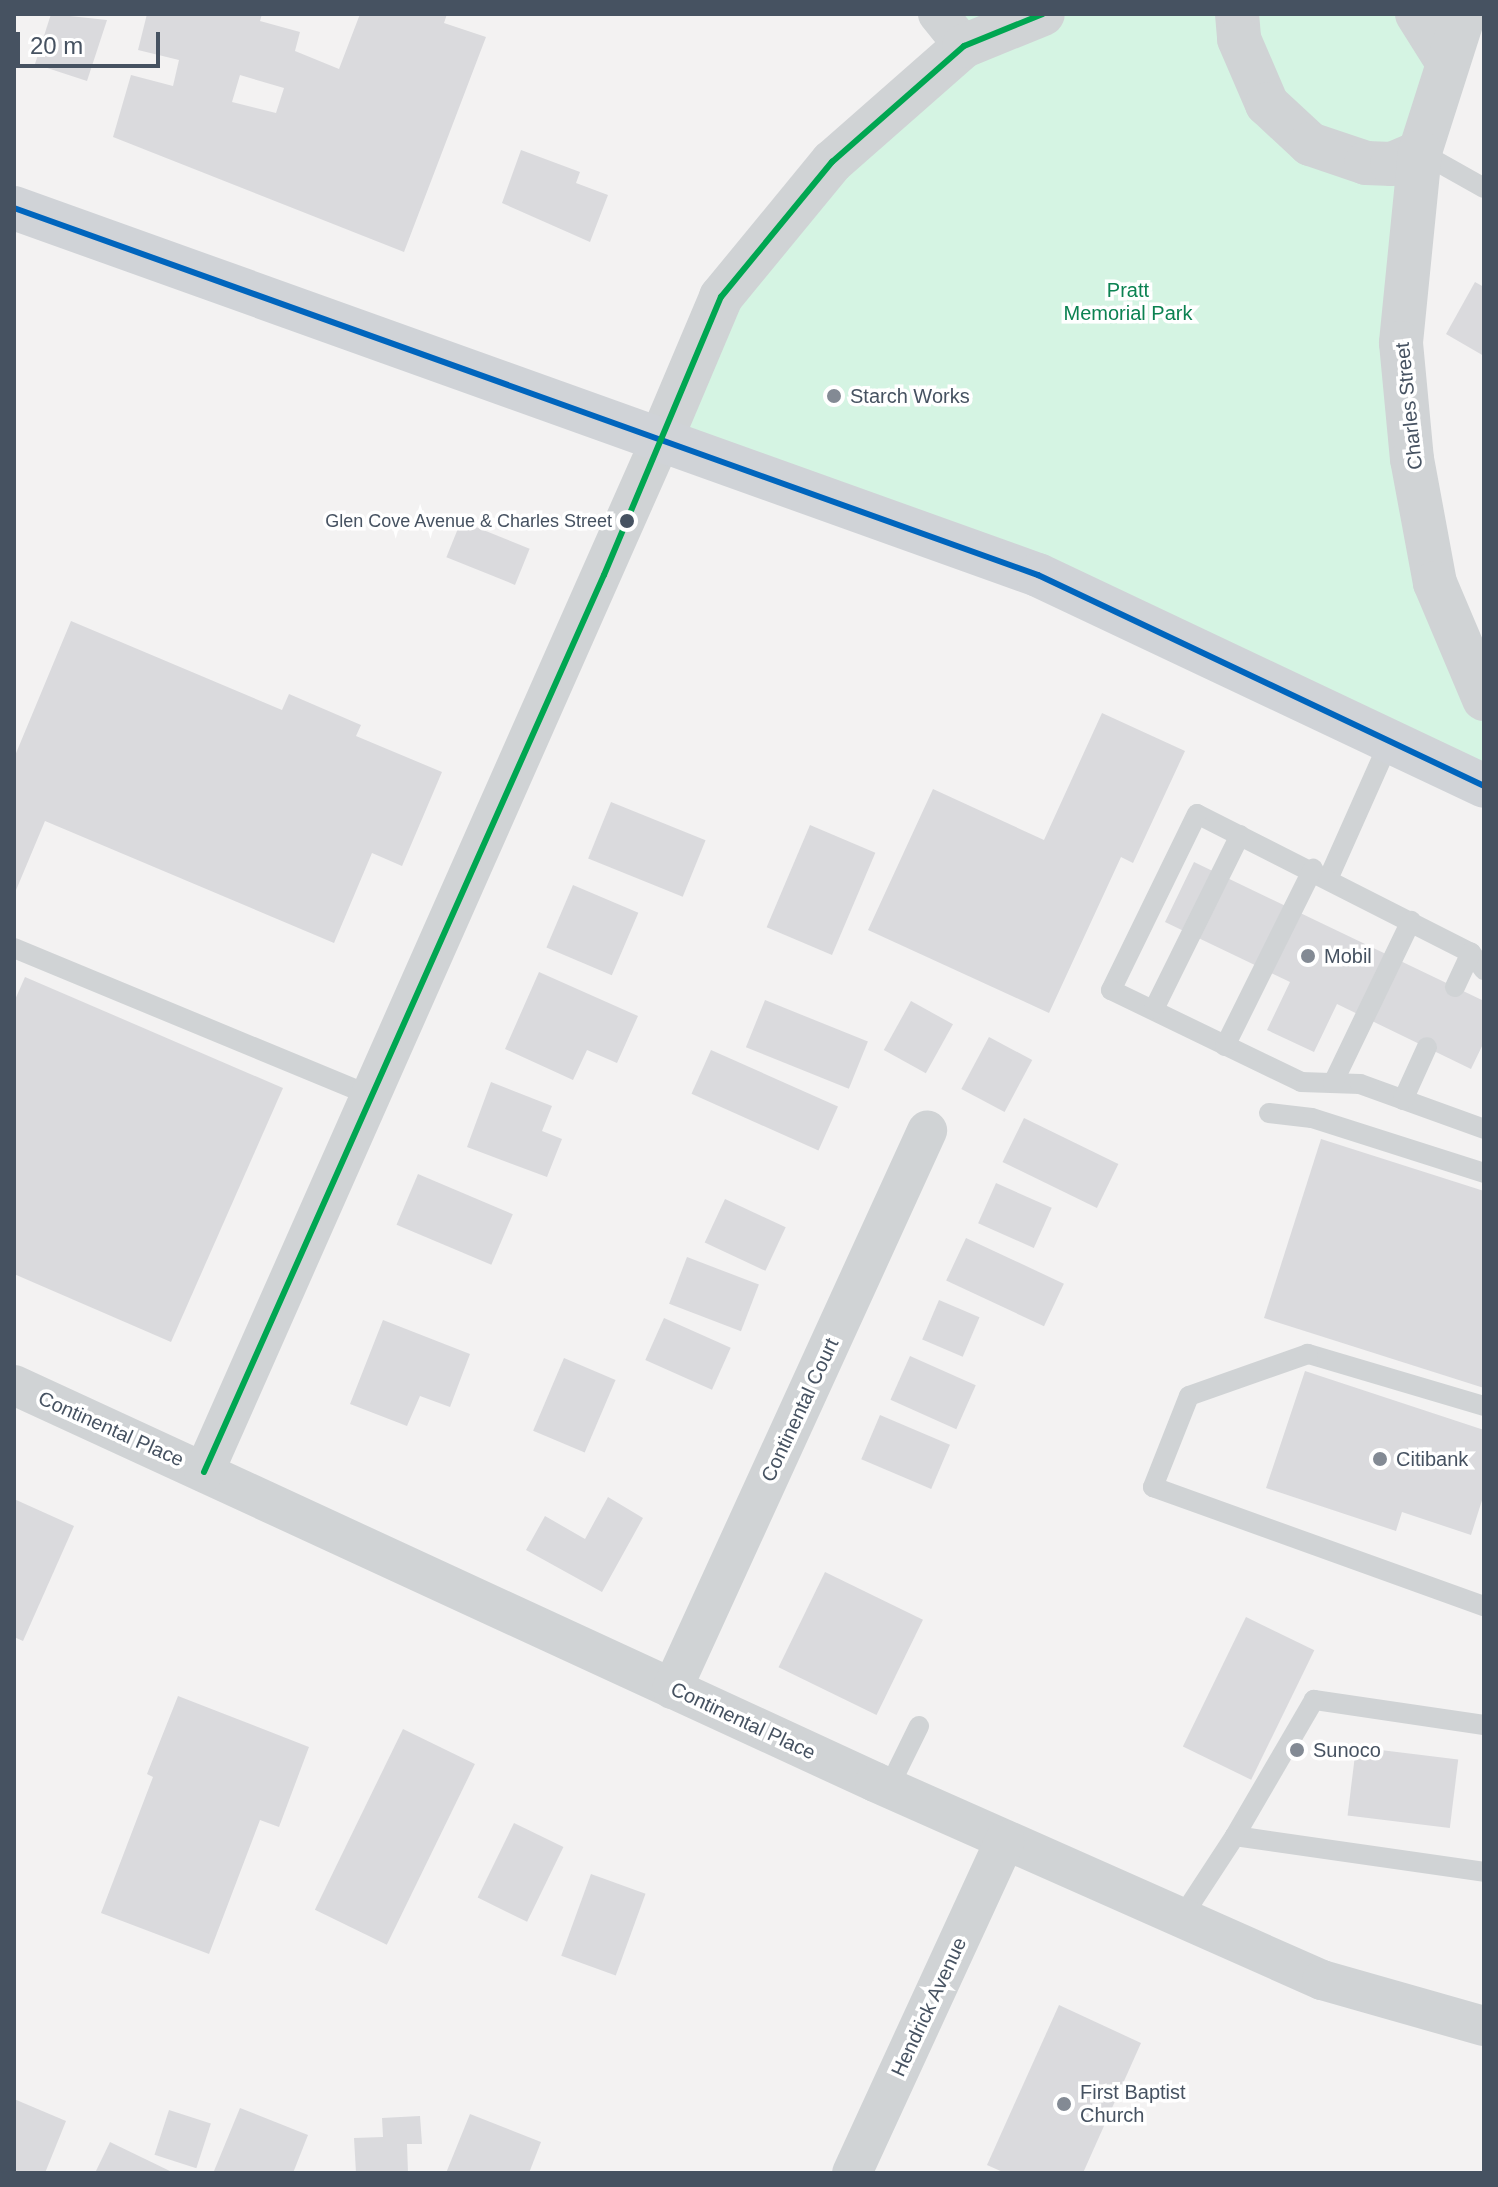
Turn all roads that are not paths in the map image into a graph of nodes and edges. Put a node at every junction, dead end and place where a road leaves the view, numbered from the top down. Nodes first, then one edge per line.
1 (1043, 14) edge
2 (1237, 14) edge
3 (1417, 14) edge
4 (1464, 14) edge
5 (951, 30) edge
6 (1446, 60) junction
7 (1420, 152) junction
8 (1484, 188) edge
9 (14, 208) edge
10 (662, 437) junction
11 (1484, 699) edge
12 (1389, 742) junction
13 (1484, 786) edge
14 (1240, 835) junction
15 (1321, 873) junction
16 (1411, 921) junction
17 (14, 948) edge
18 (1478, 962) edge
19 (1455, 987) dead end
20 (1154, 1009) junction
21 (1225, 1046) junction
22 (1427, 1047) dead end
23 (1333, 1083) junction
24 (372, 1096) junction
25 (1403, 1100) junction
26 (1269, 1113) dead end
27 (1484, 1129) edge
28 (927, 1131) dead end
29 (1484, 1173) edge
30 (14, 1385) edge
31 (1484, 1406) edge
32 (204, 1472) junction
33 (1484, 1606) edge
34 (672, 1689) junction
35 (1484, 1725) edge
36 (919, 1726) dead end
37 (889, 1787) junction
38 (1235, 1836) junction
39 (1005, 1840) junction
40 (1484, 1872) edge
41 (1182, 1917) junction
42 (1484, 2026) edge
43 (852, 2173) edge

1 - 5 street
2 - 7 street
3 - 6 street
4 - 6 street, Charles Street
5 - 10 street
6 - 7 street, Charles Street
7 - 8 lane
7 - 11 street, Charles Street
9 - 10 main road
10 - 12 main road
10 - 24 street
12 - 13 main road
12 - 15 lane
14 - 15 lane
14 - 20 lane
14 - 20 lane
15 - 16 lane
15 - 21 lane
16 - 18 lane
16 - 23 lane
17 - 24 lane
18 - 19 lane
20 - 21 lane
21 - 23 lane
22 - 25 lane
23 - 25 lane
24 - 32 street
25 - 27 lane
26 - 29 lane
28 - 34 street, Continental Court
30 - 32 street, Continental Place
31 - 33 lane
32 - 34 street, Continental Place
34 - 37 street, Continental Place
35 - 38 lane
36 - 37 lane
37 - 39 street, Continental Place
38 - 40 lane
38 - 41 lane
39 - 41 street, Continental Place
39 - 43 street, Hendrick Avenue
41 - 42 street, Continental Place

